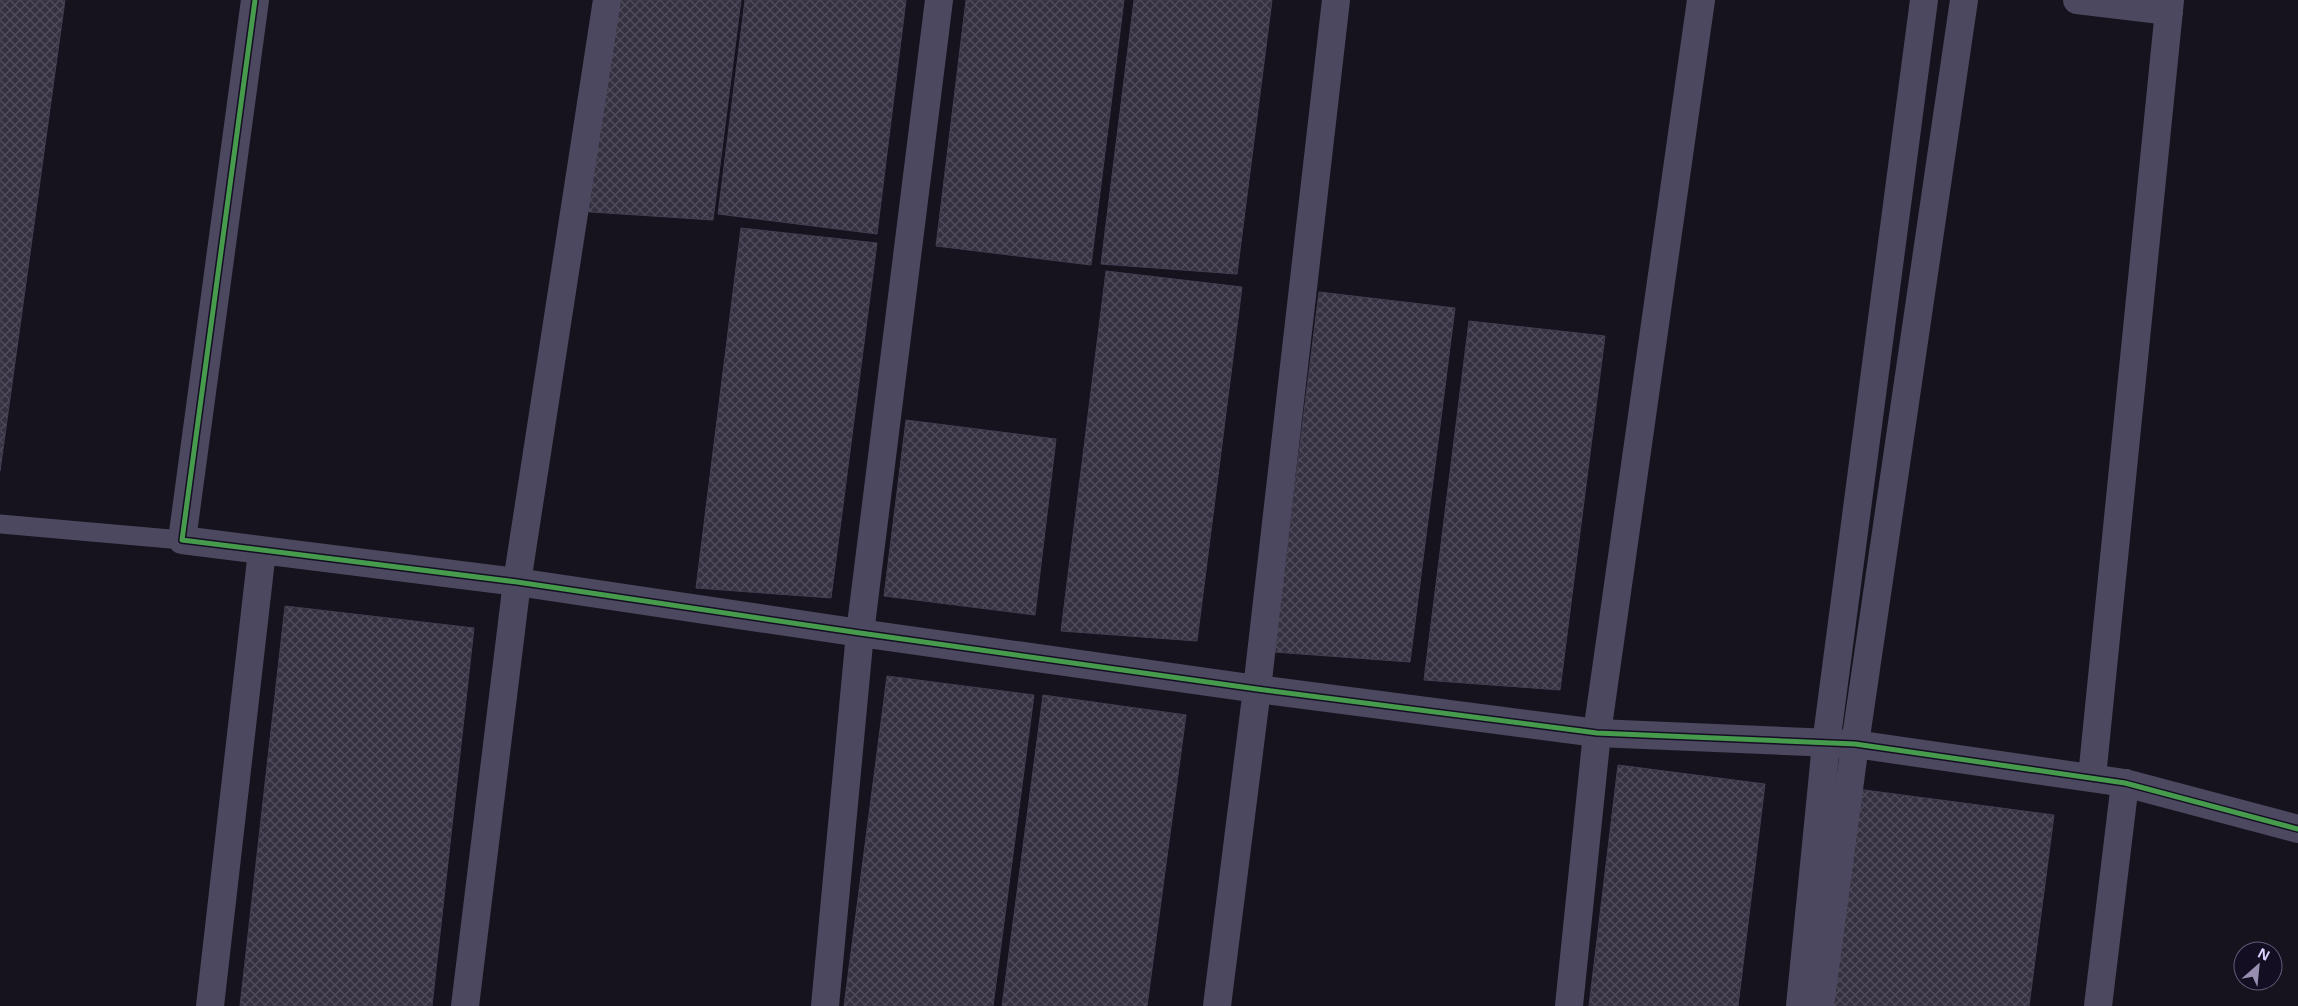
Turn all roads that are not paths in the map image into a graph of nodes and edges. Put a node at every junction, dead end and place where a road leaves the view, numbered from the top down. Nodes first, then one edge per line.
1 (255, 0) edge
2 (607, 0) edge
3 (939, 0) edge
4 (1336, 0) edge
5 (1701, 0) edge
6 (1924, 0) edge
7 (1964, 0) edge
8 (2077, 0) edge
9 (2169, 5) edge
10 (0, 524) edge
11 (182, 540) junction
12 (262, 551) junction
13 (517, 582) junction
14 (860, 633) junction
15 (1257, 689) junction
16 (1597, 733) junction
17 (1826, 744) junction
18 (1855, 744) junction
19 (2092, 777) junction
20 (2125, 783) junction
21 (2298, 829) edge
22 (210, 1006) edge
23 (465, 1006) edge
24 (825, 1006) edge
25 (1217, 1006) edge
26 (1569, 1006) edge
27 (1800, 1006) edge
28 (1820, 1006) edge
29 (2098, 1006) edge

1 - 11 street
2 - 13 street
3 - 14 street
4 - 15 street
5 - 16 street
6 - 17 street
7 - 18 street
8 - 9 street
9 - 19 street
10 - 11 lane
11 - 12 street
12 - 13 street
12 - 22 street
13 - 14 street
13 - 23 street
14 - 15 street
14 - 24 street
15 - 16 street
15 - 25 street
16 - 17 street
16 - 26 street
17 - 18 street
17 - 27 street
18 - 19 street
18 - 28 street
19 - 20 street
20 - 21 street
20 - 29 street

